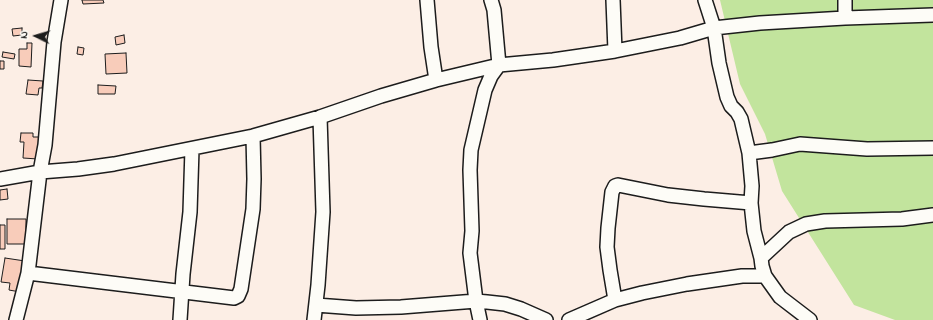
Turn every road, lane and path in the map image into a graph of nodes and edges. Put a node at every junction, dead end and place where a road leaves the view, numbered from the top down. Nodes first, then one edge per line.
1 (61, 0) edge
2 (426, 0) edge
3 (491, 0) edge
4 (613, 0) edge
5 (705, 0) edge
6 (845, 0) edge
7 (933, 15) edge
8 (845, 18) junction
9 (714, 28) junction
10 (615, 51) junction
11 (499, 65) junction
12 (436, 80) junction
13 (320, 117) junction
14 (253, 136) junction
15 (933, 148) edge
16 (192, 149) junction
17 (749, 154) junction
18 (40, 172) junction
19 (0, 179) edge
20 (751, 203) junction
21 (933, 216) edge
22 (761, 258) junction
23 (28, 273) junction
24 (765, 276) junction
25 (182, 291) junction
26 (615, 300) junction
27 (476, 301) junction
28 (316, 305) junction
29 (588, 316) edge
30 (16, 320) edge
31 (180, 320) edge
32 (314, 320) edge
33 (480, 320) edge
34 (546, 320) edge
35 (569, 320) edge
36 (810, 320) edge

1 - 18 street
2 - 12 street
3 - 11 street
4 - 10 street
5 - 9 street
6 - 8 street
7 - 8 street
8 - 9 street
9 - 10 street
9 - 17 street
10 - 11 street
11 - 12 street
11 - 27 street
12 - 13 street
13 - 14 street
13 - 28 street
14 - 16 street
14 - 25 street
15 - 17 street
16 - 18 street
16 - 25 street
17 - 20 street
18 - 19 street
18 - 23 street
20 - 22 street
20 - 26 street
21 - 22 street
22 - 24 street
23 - 25 street
23 - 30 street
24 - 26 street
24 - 36 street
25 - 31 street
26 - 29 street
27 - 28 street
27 - 33 street
27 - 34 street
28 - 32 street
29 - 35 street

